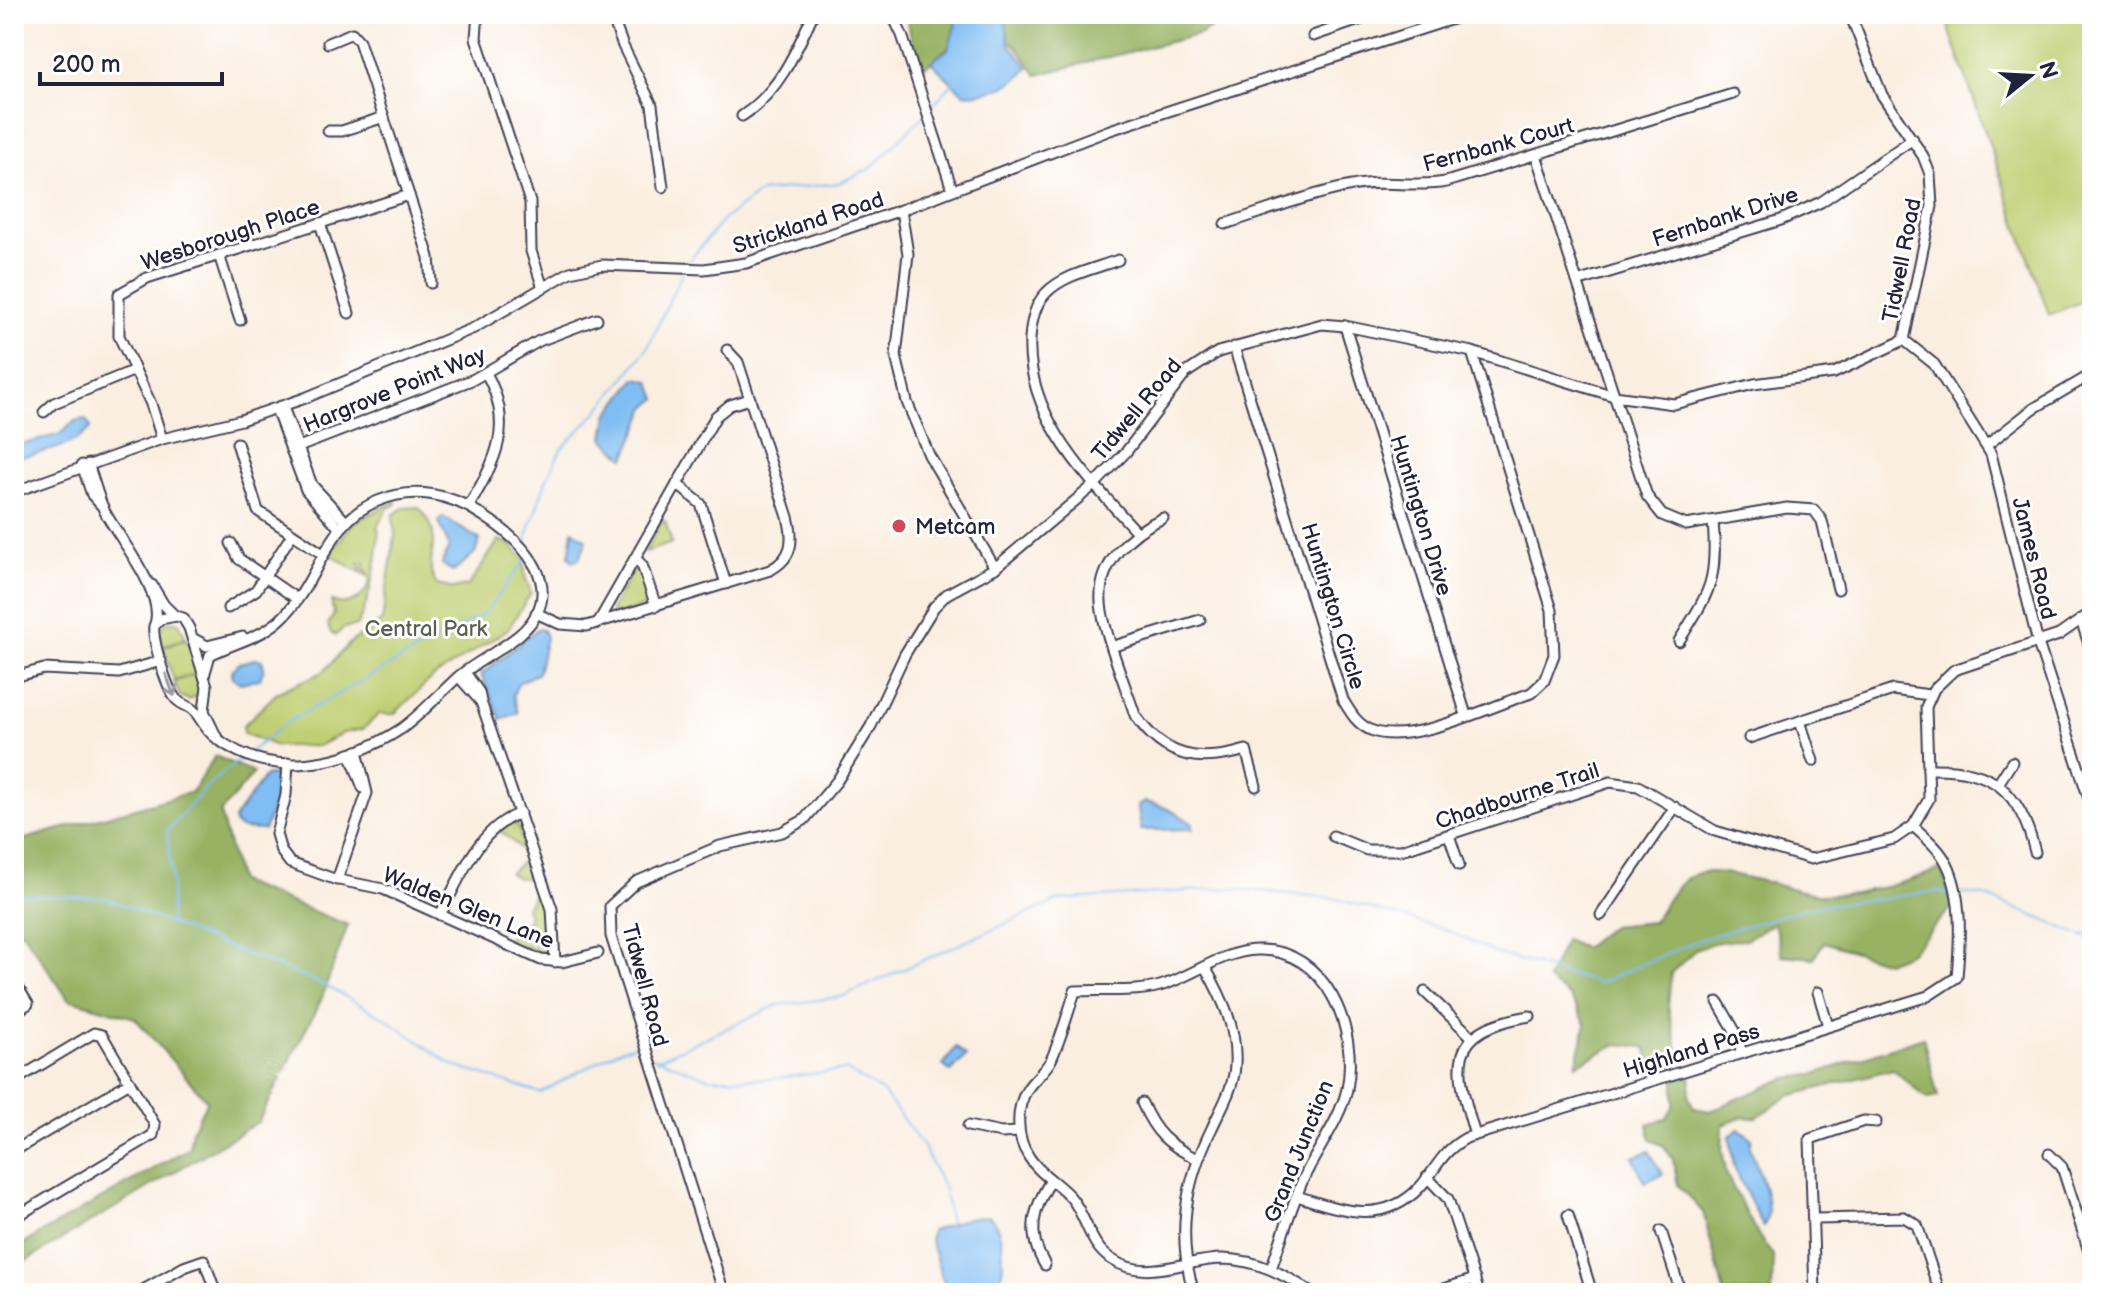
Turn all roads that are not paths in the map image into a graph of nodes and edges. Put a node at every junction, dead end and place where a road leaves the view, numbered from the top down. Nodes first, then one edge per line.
1 (478, 14) edge
2 (611, 14) edge
3 (813, 14) edge
4 (892, 14) edge
5 (1376, 14) edge
6 (1468, 14) edge
7 (1850, 14) edge
8 (1313, 36) dead end
9 (328, 43) dead end
10 (1733, 94) dead end
11 (742, 116) dead end
12 (384, 117) junction
13 (328, 131) dead end
14 (1913, 139) junction
15 (1536, 155) junction
16 (663, 187) dead end
17 (952, 189) junction
18 (409, 195) junction
19 (901, 210) junction
20 (320, 223) junction
21 (1225, 224) dead end
22 (219, 255) junction
23 (1118, 260) dead end
24 (1580, 281) junction
25 (431, 283) dead end
26 (542, 285) junction
27 (349, 313) dead end
28 (597, 319) dead end
29 (240, 320) dead end
30 (1345, 326) junction
31 (1904, 340) junction
32 (1234, 347) junction
33 (727, 350) dead end
34 (1472, 352) junction
35 (135, 370) junction
36 (486, 373) junction
37 (2092, 374) edge
38 (1614, 396) junction
39 (750, 399) junction
40 (280, 408) junction
41 (44, 412) dead end
42 (157, 423) junction
43 (162, 439) junction
44 (237, 443) dead end
45 (1987, 445) junction
46 (140, 447) junction
47 (295, 449) junction
48 (109, 457) junction
49 (87, 465) junction
50 (66, 475) junction
51 (677, 484) junction
52 (92, 485) junction
53 (1094, 485) junction
54 (14, 490) edge
55 (469, 506) junction
56 (1163, 518) dead end
57 (1713, 521) junction
58 (343, 525) junction
59 (1136, 531) junction
60 (291, 536) junction
61 (231, 543) dead end
62 (323, 554) junction
63 (635, 558) junction
64 (995, 568) junction
65 (265, 578) junction
66 (147, 580) junction
67 (726, 584) junction
68 (1838, 589) dead end
69 (297, 599) junction
70 (656, 606) junction
71 (228, 608) dead end
72 (2092, 612) edge
73 (536, 613) junction
74 (175, 616) junction
75 (1200, 620) dead end
76 (2081, 620) junction
77 (598, 623) junction
78 (155, 624) junction
79 (262, 632) junction
80 (192, 637) junction
81 (1679, 641) dead end
82 (2038, 643) junction
83 (1114, 646) junction
84 (2092, 653) edge
85 (161, 661) junction
86 (462, 674) junction
87 (204, 676) junction
88 (14, 677) edge
89 (1929, 695) junction
90 (206, 696) junction
91 (184, 704) junction
92 (202, 715) junction
93 (1466, 715) junction
94 (1800, 721) junction
95 (1749, 738) dead end
96 (353, 752) junction
97 (1813, 761) dead end
98 (2012, 762) dead end
99 (288, 763) junction
100 (1928, 769) junction
101 (1998, 784) junction
102 (1256, 786) dead end
103 (1675, 807) junction
104 (2092, 808) edge
105 (520, 813) junction
106 (1913, 826) junction
107 (1449, 835) junction
108 (1333, 836) dead end
109 (2035, 852) dead end
110 (1459, 865) dead end
111 (337, 880) junction
112 (440, 915) junction
113 (1601, 915) dead end
114 (598, 953) dead end
115 (555, 962) junction
116 (1205, 967) junction
117 (14, 981) edge
118 (1425, 992) dead end
119 (1818, 992) dead end
120 (1718, 1002) dead end
121 (14, 1013) edge
122 (1530, 1016) dead end
123 (1828, 1026) junction
124 (1472, 1037) junction
125 (1742, 1053) junction
126 (14, 1081) edge
127 (130, 1082) junction
128 (1142, 1103) dead end
129 (1876, 1122) dead end
130 (968, 1126) dead end
131 (1018, 1132) junction
132 (1475, 1135) junction
133 (14, 1151) edge
134 (2049, 1154) dead end
135 (1197, 1159) junction
136 (1427, 1177) junction
137 (1051, 1180) junction
138 (1297, 1196) junction
139 (1568, 1215) dead end
140 (14, 1218) edge
141 (1816, 1219) junction
142 (1661, 1231) dead end
143 (2092, 1261) edge
144 (1185, 1263) junction
145 (1045, 1265) dead end
146 (14, 1267) edge
147 (1271, 1269) junction
148 (1475, 1279) junction
149 (19, 1293) edge
150 (138, 1293) edge
151 (216, 1293) edge
152 (724, 1293) edge
153 (1194, 1293) edge
154 (1312, 1293) edge
155 (1431, 1293) edge
156 (1479, 1293) edge
157 (1592, 1293) edge
158 (1681, 1293) edge
159 (1815, 1293) edge
160 (1940, 1293) edge

1 - 26 street
2 - 16 street
3 - 11 street
4 - 17 street
5 - 8 street
6 - 17 street, Strickland Road
7 - 14 street, Tidwell Road
9 - 12 street
10 - 15 street, Fernbank Court
12 - 13 street
12 - 18 street
14 - 24 street, Fernbank Drive
14 - 31 street, Tidwell Road
15 - 21 street, Fernbank Court
15 - 24 street
17 - 19 street, Strickland Road
18 - 20 street, Wesborough Place
18 - 25 street
19 - 26 street, Strickland Road
19 - 64 street
20 - 22 street, Wesborough Place
20 - 27 street
22 - 29 street
22 - 35 street, Wesborough Place
23 - 53 street
24 - 38 street
26 - 40 street, Strickland Road
28 - 36 street, Hargrove Point Way
30 - 32 street, Tidwell Road
30 - 34 street, Tidwell Road
30 - 93 street, Huntington Drive
31 - 38 street, Tidwell Road
31 - 45 street, James Road
32 - 53 street, Tidwell Road
32 - 93 street, Huntington Circle
33 - 39 street
34 - 38 street, Tidwell Road
34 - 93 street, Huntington Circle
35 - 41 street
35 - 42 street, Wesborough Place
36 - 47 street, Hargrove Point Way
36 - 55 street
37 - 45 street
38 - 57 street
39 - 51 street
39 - 67 street
40 - 43 street, Strickland Road
40 - 47 street
42 - 43 street, Wesborough Place
42 - 46 street
43 - 46 street, Strickland Road
44 - 60 street
45 - 82 street, James Road
46 - 48 street, Strickland Road
47 - 58 street
48 - 49 street, Strickland Road
48 - 52 street
49 - 50 street
49 - 52 street
49 - 54 street
50 - 52 street
50 - 54 street
51 - 63 street
51 - 67 street
52 - 66 street
53 - 59 street
53 - 64 street, Tidwell Road
55 - 58 street
55 - 73 street
56 - 59 street
57 - 68 street
57 - 81 street
58 - 62 street
59 - 83 street
60 - 62 street
60 - 65 street
61 - 65 street
62 - 69 street
63 - 70 street
63 - 77 street
64 - 152 street, Tidwell Road
65 - 69 street
65 - 71 street
66 - 74 street
66 - 78 street
67 - 70 street
69 - 79 street
70 - 77 street
72 - 76 street
73 - 77 street
73 - 86 street
74 - 78 street
74 - 80 street
75 - 83 street
76 - 82 street
76 - 84 street
78 - 85 street
79 - 80 street
79 - 87 street
80 - 87 street
82 - 89 street
82 - 104 street, James Road
83 - 102 street
85 - 88 street
85 -> 91 street
86 - 96 street
86 - 105 street
87 - 90 street
89 - 94 street
89 - 100 street
90 - 91 street
90 - 92 street
91 - 92 street
92 - 99 street
94 - 95 street
94 - 97 street
96 - 99 street
96 - 111 street
98 - 101 street
99 - 111 street, Walden Glen Lane
100 - 101 street
100 - 106 street
101 - 109 street
103 - 106 street, Chadbourne Trail
103 - 107 street, Chadbourne Trail
103 - 113 street
105 - 112 street
105 - 115 street
106 - 123 street, Highland Pass
107 - 108 street, Chadbourne Trail
107 - 110 street
111 - 112 street, Walden Glen Lane
112 - 115 street, Walden Glen Lane
114 - 115 street, Walden Glen Lane
116 - 131 street, Grand Junction
116 - 135 street
116 - 138 street, Grand Junction
117 - 121 street
118 - 124 street
119 - 123 street
120 - 125 street
122 - 124 street
123 - 125 street, Highland Pass
124 - 132 street
125 - 132 street, Highland Pass
126 - 127 street
127 - 133 street
127 - 140 street
128 - 135 street
129 - 141 street
130 - 131 street
131 - 137 street
132 - 136 street, Highland Pass
134 - 143 street
135 - 144 street
136 - 138 street, Highland Pass
136 - 148 street
137 - 144 street
137 - 145 street
138 - 147 street, Grand Junction
139 - 157 street
141 - 159 street
141 - 160 street
142 - 158 street
144 - 147 street
144 - 153 street
146 - 149 street
147 - 154 street
148 - 155 street
148 - 156 street
150 - 151 street

